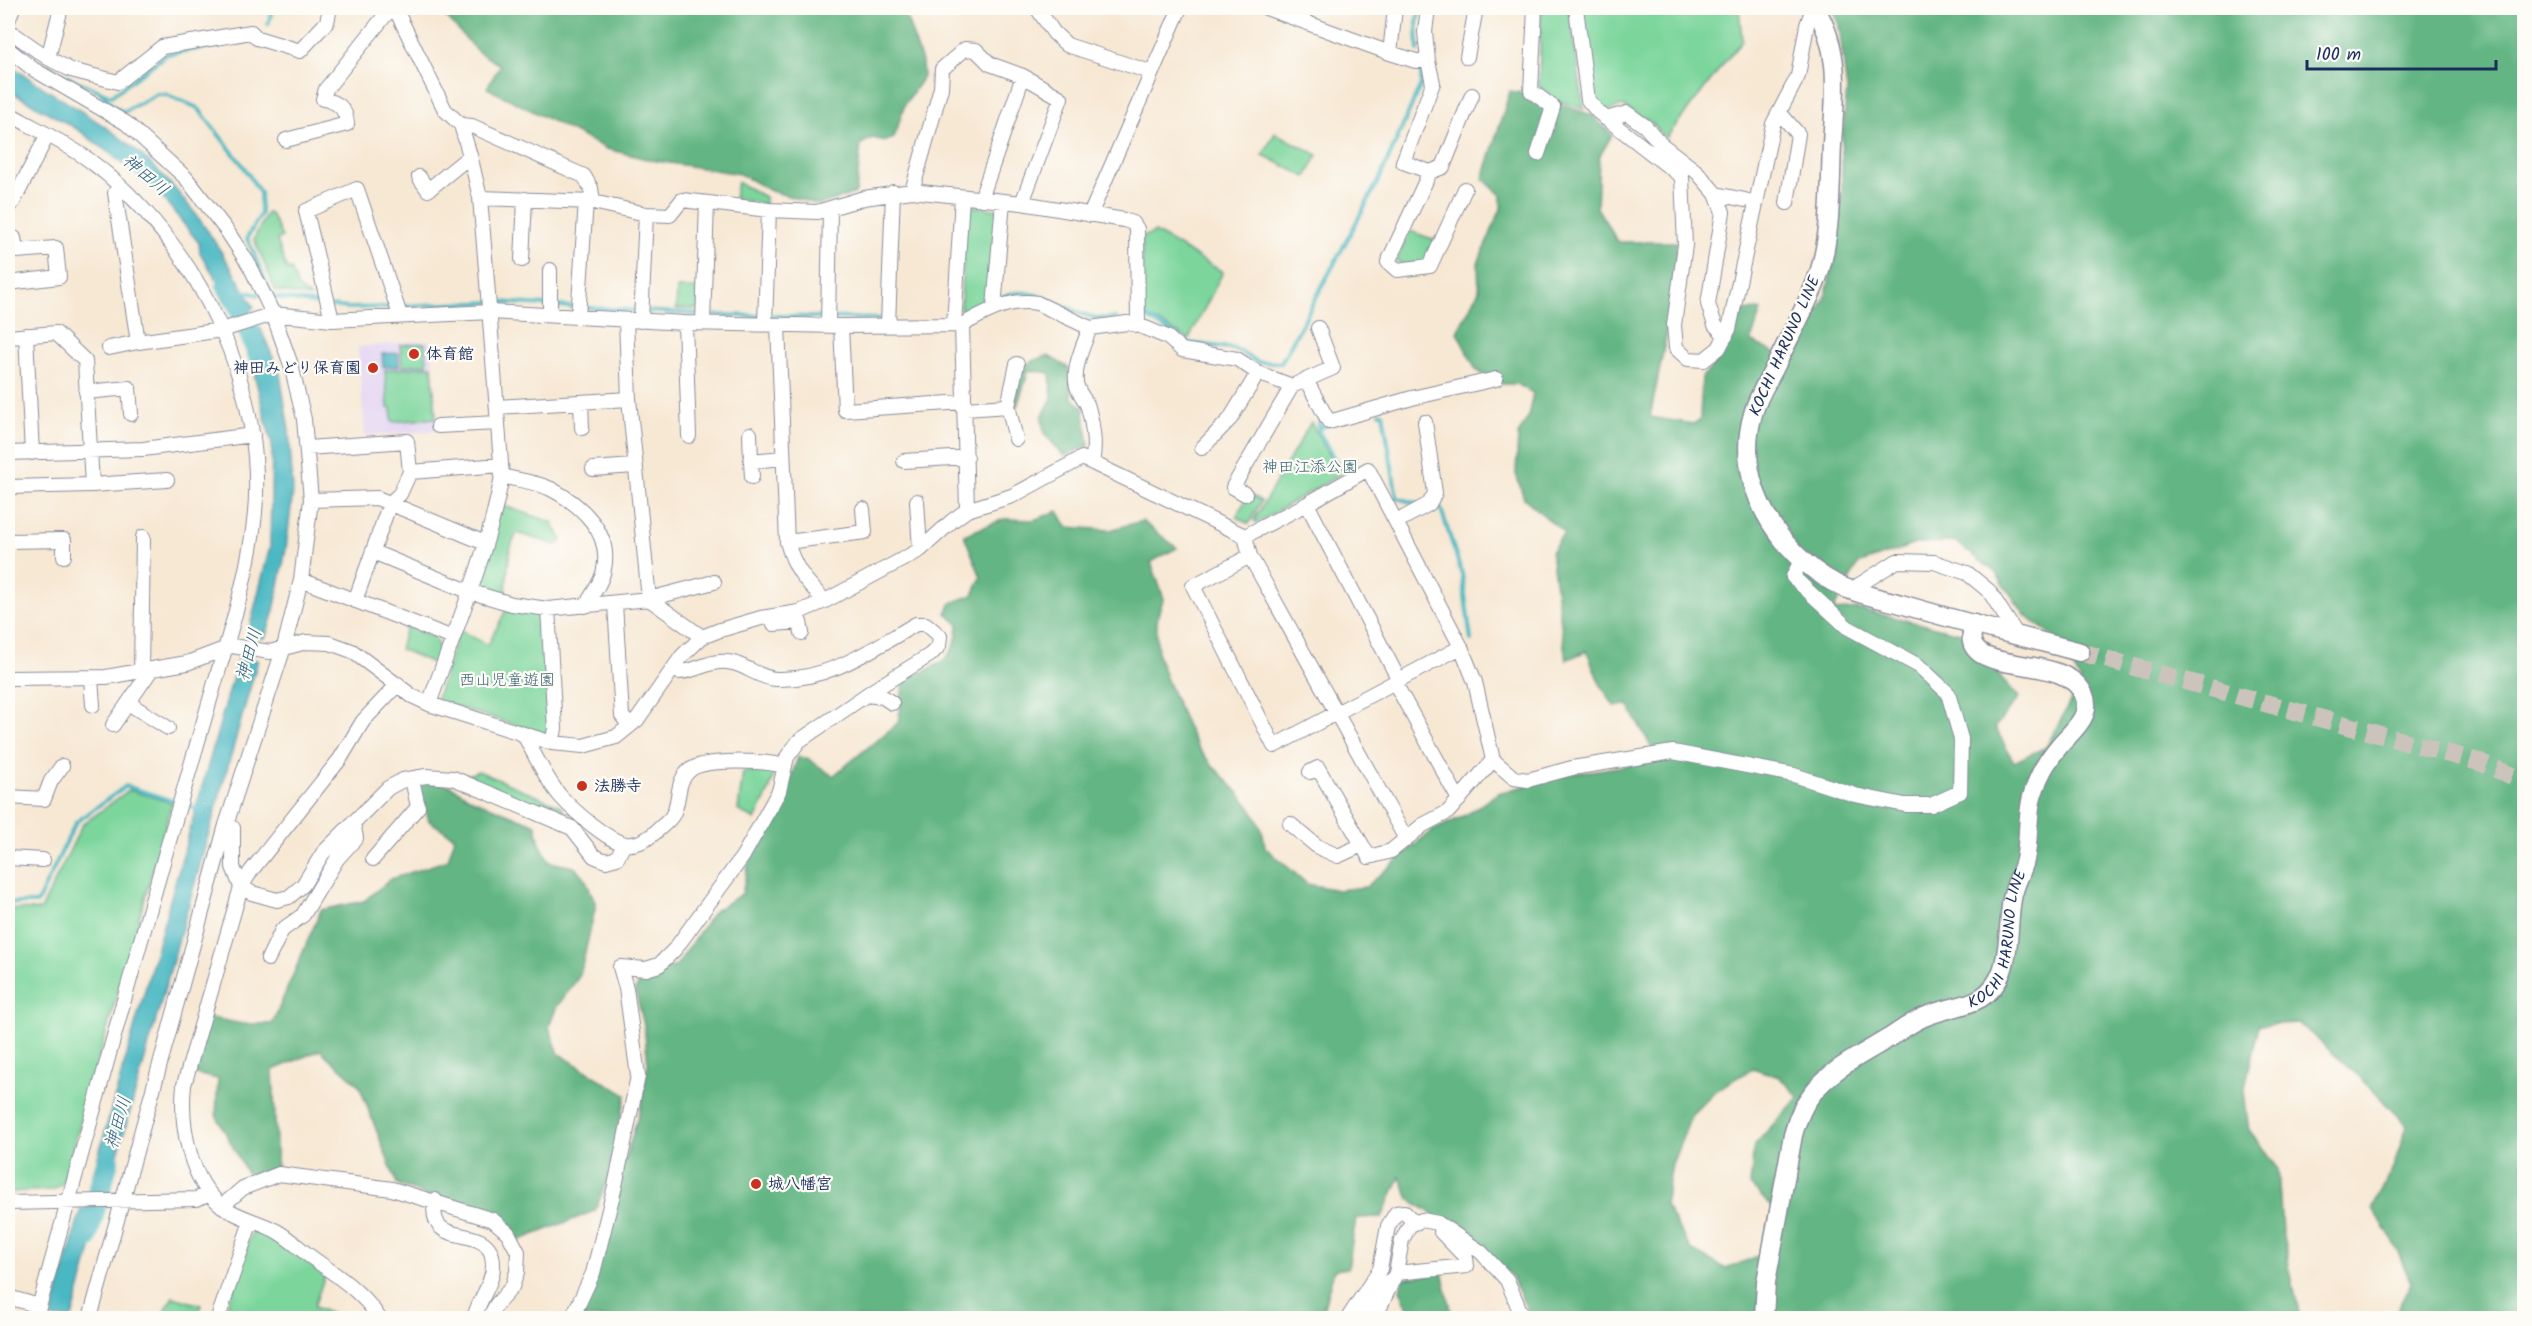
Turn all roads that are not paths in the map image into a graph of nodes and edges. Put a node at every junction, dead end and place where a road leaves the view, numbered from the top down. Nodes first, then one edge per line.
1 (13, 8) edge
2 (61, 8) edge
3 (330, 8) edge
4 (395, 8) edge
5 (1037, 8) edge
6 (1180, 8) edge
7 (1272, 8) edge
8 (1395, 8) edge
9 (1428, 8) edge
10 (1476, 8) edge
11 (1535, 8) edge
12 (1576, 8) edge
13 (1814, 8) edge
14 (8, 21) edge
15 (8, 30) edge
16 (8, 49) edge
17 (1390, 52) junction
18 (1467, 57) dead end
19 (48, 58) junction
20 (1428, 61) junction
21 (1150, 72) junction
22 (1023, 76) junction
23 (1472, 94) dead end
24 (1779, 112) junction
25 (8, 113) edge
26 (1606, 119) junction
27 (460, 125) junction
28 (47, 136) junction
29 (286, 140) dead end
30 (1538, 154) dead end
31 (470, 156) junction
32 (1430, 172) junction
33 (419, 177) dead end
34 (118, 187) junction
35 (1465, 189) dead end
36 (893, 192) junction
37 (912, 192) junction
38 (1716, 194) junction
39 (962, 197) junction
40 (480, 198) junction
41 (525, 199) junction
42 (981, 199) junction
43 (1745, 200) dead end
44 (1003, 201) junction
45 (589, 202) junction
46 (1787, 202) dead end
47 (707, 203) junction
48 (1022, 203) junction
49 (8, 206) edge
50 (769, 210) junction
51 (830, 210) junction
52 (646, 214) junction
53 (1089, 215) junction
54 (14, 238) dead end
55 (522, 260) dead end
56 (550, 270) dead end
57 (8, 283) edge
58 (995, 301) junction
59 (489, 306) junction
60 (398, 308) junction
61 (330, 309) junction
62 (271, 314) junction
63 (550, 315) junction
64 (578, 317) junction
65 (634, 321) junction
66 (957, 321) junction
67 (685, 323) junction
68 (703, 323) junction
69 (772, 324) junction
70 (888, 325) junction
71 (1138, 325) junction
72 (835, 326) junction
73 (1090, 328) junction
74 (1318, 328) dead end
75 (225, 329) junction
76 (26, 335) junction
77 (1726, 336) junction
78 (8, 337) edge
79 (138, 342) junction
80 (109, 348) dead end
81 (1017, 364) dead end
82 (1258, 373) junction
83 (1496, 379) dead end
84 (1306, 380) junction
85 (1292, 386) junction
86 (86, 392) junction
87 (628, 399) junction
88 (581, 402) junction
89 (964, 405) junction
90 (1008, 406) junction
91 (497, 407) junction
92 (131, 414) dead end
93 (1425, 422) dead end
94 (498, 423) junction
95 (438, 426) dead end
96 (582, 428) dead end
97 (750, 434) dead end
98 (253, 435) junction
99 (689, 436) dead end
100 (1017, 439) dead end
101 (307, 448) junction
102 (1202, 448) dead end
103 (91, 451) junction
104 (8, 453) edge
105 (32, 453) junction
106 (967, 457) junction
107 (783, 458) junction
108 (751, 461) junction
109 (904, 461) dead end
110 (1092, 462) junction
111 (634, 466) junction
112 (593, 469) dead end
113 (501, 470) junction
114 (410, 472) junction
115 (752, 477) dead end
116 (167, 480) dead end
117 (92, 485) junction
118 (8, 487) edge
119 (1245, 494) dead end
120 (311, 500) junction
121 (917, 501) dead end
122 (390, 503) junction
123 (1307, 504) junction
124 (863, 509) dead end
125 (967, 510) junction
126 (1396, 522) junction
127 (1245, 536) junction
128 (143, 537) dead end
129 (8, 542) edge
130 (787, 542) junction
131 (485, 543) junction
132 (920, 550) junction
133 (373, 552) junction
134 (64, 556) dead end
135 (1250, 556) junction
136 (1802, 558) junction
137 (301, 580) junction
138 (714, 582) dead end
139 (1851, 590) junction
140 (468, 591) junction
141 (649, 599) junction
142 (825, 601) junction
143 (355, 602) junction
144 (615, 604) junction
145 (585, 606) junction
146 (548, 609) junction
147 (768, 617) junction
148 (1974, 624) junction
149 (802, 633) dead end
150 (2017, 635) junction
151 (453, 638) junction
152 (702, 638) junction
153 (229, 647) junction
154 (1461, 647) junction
155 (277, 649) junction
156 (2080, 652) tunnel mouth
157 (674, 668) junction
158 (146, 671) junction
159 (8, 678) edge
160 (91, 678) junction
161 (1397, 681) junction
162 (398, 684) junction
163 (866, 694) junction
164 (128, 703) junction
165 (892, 703) dead end
166 (429, 704) junction
167 (93, 705) dead end
168 (1338, 713) junction
169 (113, 725) dead end
170 (630, 726) junction
171 (168, 728) dead end
172 (524, 735) junction
173 (552, 742) junction
174 (1493, 760) junction
175 (62, 766) dead end
176 (785, 766) junction
177 (1310, 772) dead end
178 (412, 778) junction
179 (8, 797) edge
180 (1459, 800) junction
181 (353, 822) junction
182 (1290, 824) dead end
183 (226, 825) junction
184 (1406, 839) junction
185 (624, 844) junction
186 (1362, 845) junction
187 (8, 858) edge
188 (373, 859) dead end
189 (43, 860) dead end
190 (241, 886) junction
191 (268, 959) dead end
192 (209, 1193) junction
193 (435, 1200) junction
194 (119, 1201) junction
195 (69, 1202) junction
196 (8, 1203) edge
197 (222, 1206) junction
198 (251, 1221) junction
199 (1422, 1222) junction
200 (1395, 1276) junction
201 (8, 1297) edge
202 (37, 1312) edge
203 (496, 1312) edge
204 (90, 1318) edge
205 (218, 1318) edge
206 (379, 1318) edge
207 (474, 1318) edge
208 (489, 1318) edge
209 (568, 1318) edge
210 (1348, 1318) edge
211 (1359, 1318) edge
212 (1375, 1318) edge
213 (1523, 1318) edge
214 (1764, 1318) edge

1 - 14 street
2 - 19 street
3 - 19 street
4 - 27 street
4 - 29 street
5 - 21 street
6 - 21 street
7 - 17 street
8 - 17 street
9 - 20 street
10 - 18 street
11 - 30 street
12 - 26 street
13 - 24 street
13 - 136 main road, KOCHI HARUNO LINE
15 - 19 street
16 - 62 street
17 - 20 street
20 - 32 street
21 - 53 street
22 - 37 street
22 - 42 street
22 - 48 street
23 - 32 street
24 - 46 street
24 - 77 street
25 - 28 street
26 - 38 street
26 - 77 street
27 - 31 street
27 - 45 street
28 - 34 street
28 - 49 street
31 - 33 street
31 - 40 street
32 - 35 street
34 - 75 street
34 - 79 street
36 - 37 street
36 - 51 street
36 - 70 street
37 - 39 street
38 - 43 street
38 - 77 street
39 - 42 street
39 - 66 street
40 - 41 street
40 - 59 street
41 - 45 street
41 - 55 street
42 - 44 street
44 - 48 street
44 - 58 street
45 - 52 street
45 - 64 street
47 - 50 street
47 - 52 street
47 - 68 street
48 - 53 street
50 - 51 street
50 - 69 street
51 - 72 street
52 - 65 street
53 - 71 street
54 - 57 street
56 - 63 street
58 - 66 street
58 - 73 street
59 - 60 street
59 - 63 street
59 - 91 street
60 - 61 street
60 - 61 street
61 - 62 street
62 - 75 street
62 - 101 street
63 - 64 street
64 - 65 street
65 - 67 street
65 - 87 street
66 - 70 street
66 - 89 street
67 - 68 street
67 - 99 street
68 - 69 street
69 - 72 street
69 - 107 street
70 - 72 street
71 - 73 street
71 - 82 street
72 - 89 street
73 - 110 street
74 - 84 street
75 - 79 street
75 - 98 street
76 - 78 street
76 - 86 street
76 - 105 street
79 - 80 street
81 - 90 street
82 - 85 street
82 - 102 street
83 - 84 street
84 - 85 street
85 - 119 street
86 - 92 street
86 - 103 street
87 - 88 street
87 - 111 street
88 - 91 street
88 - 96 street
89 - 90 street
89 - 106 street
90 - 100 street
91 - 94 street
93 - 126 street
94 - 95 street
94 - 113 street
97 - 108 street
98 - 103 street
98 - 153 street
101 - 114 street
101 - 120 street
103 - 105 street
103 - 117 street
104 - 105 street
106 - 109 street
106 - 125 street
107 - 108 street
107 - 130 street
108 - 115 street
110 - 125 street
110 - 127 street
111 - 112 street
111 - 141 street
113 - 114 street
113 - 131 street
113 - 145 street
114 - 122 street
116 - 117 street
117 - 118 street
120 - 122 street
120 - 137 street
121 - 132 street
122 - 131 street
122 - 133 street
123 - 126 street
123 - 127 street
123 - 161 street
124 - 130 street
125 - 132 street
126 - 154 street
127 - 135 street
128 - 158 street
129 - 134 street
130 - 142 street
131 - 140 street
132 - 142 street
133 - 140 street
133 - 143 street
135 - 168 street
135 - 168 street
136 - 139 main road, KOCHI HARUNO LINE
136 - 174 street
137 - 143 street
137 - 155 street
138 - 141 street
139 - 148 main road, KOCHI HARUNO LINE
139 - 150 street
140 - 146 street
140 - 151 street
141 - 144 street
141 - 152 street
142 - 147 street
143 - 151 street
144 - 145 street
144 - 170 street
145 - 146 street
146 - 173 street
147 - 149 street
147 - 152 street
148 - 150 main road, KOCHI HARUNO LINE
148 - 214 main road, KOCHI HARUNO LINE
150 - 156 main road, KOCHI HARUNO LINE
151 - 166 street
152 - 157 street
153 - 155 street
153 - 158 street
153 - 195 street
154 - 161 street
154 - 174 street
155 - 162 street
155 - 183 street
157 - 163 street
157 - 170 street
158 - 160 street
158 - 164 street
159 - 160 street
160 - 167 street
161 - 168 street
161 - 180 street
162 - 166 street
162 - 190 street
163 - 165 street
163 - 176 street
164 - 169 street
164 - 171 street
166 - 172 street
168 - 184 street
170 - 173 street
172 - 173 street
172 - 185 street
174 - 180 street
175 - 179 street
176 - 185 street
176 - 209 street
177 - 186 street
178 - 181 street
178 - 185 street
178 - 188 street
180 - 184 street
181 - 190 street
181 - 191 street
182 - 186 street
183 - 190 street
183 - 194 street
184 - 186 street
187 - 189 street
190 - 192 street
192 - 194 street
192 - 197 street
193 - 197 street
193 - 203 street
193 - 207 street
194 - 195 street
194 - 204 street
195 - 196 street
195 - 202 street
197 - 198 street
198 - 205 street
198 - 206 street
199 - 200 street
199 - 200 street
199 - 210 street
199 - 213 street
200 - 211 street
200 - 212 street
201 - 202 street
203 - 208 street

